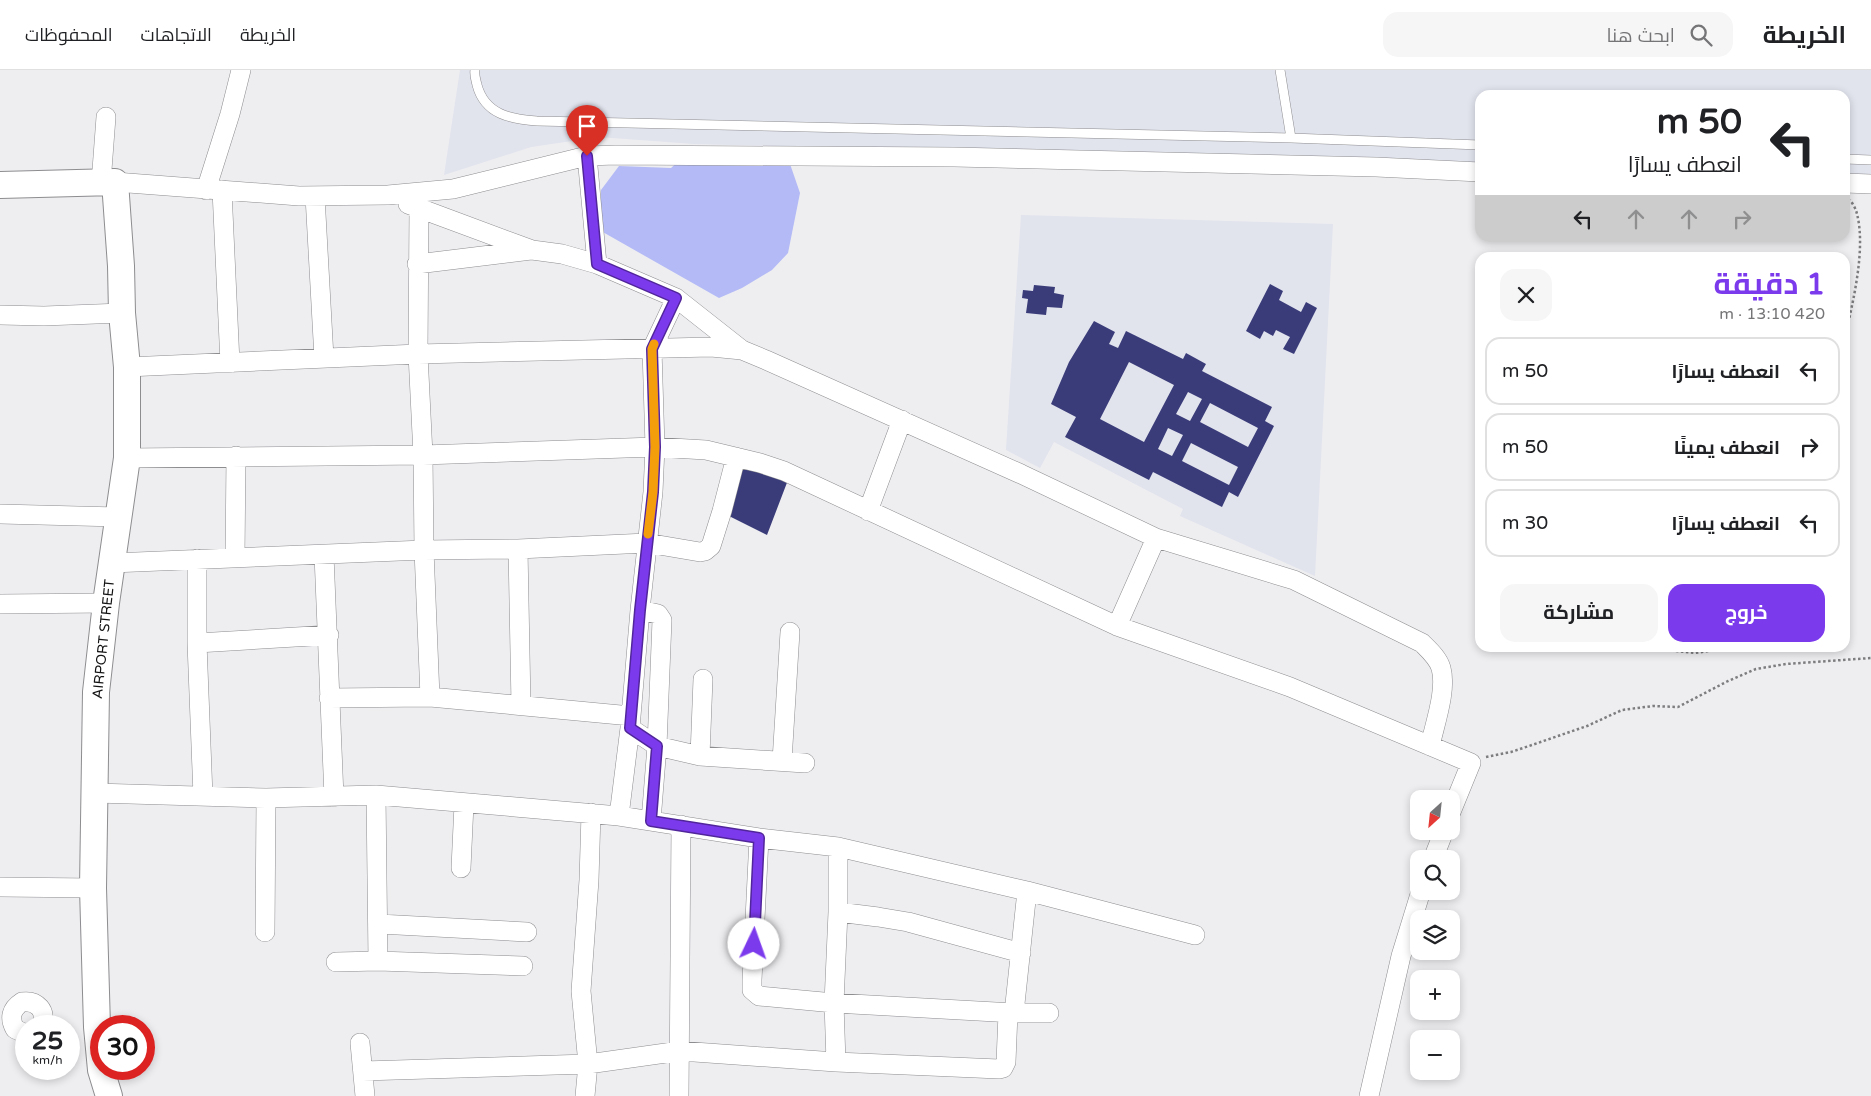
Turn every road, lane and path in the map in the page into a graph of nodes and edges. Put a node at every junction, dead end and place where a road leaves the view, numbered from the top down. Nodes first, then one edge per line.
1 (241, 70) edge
2 (475, 70) edge
3 (1280, 70) edge
4 (106, 116) dead end
5 (1291, 138) junction
6 (1475, 145) edge
7 (587, 156) junction
8 (1850, 159) edge
9 (1871, 160) edge
10 (1475, 172) edge
11 (108, 183) junction
12 (1871, 184) edge
13 (0, 185) edge
14 (1850, 189) edge
15 (214, 190) junction
16 (388, 195) junction
17 (315, 196) junction
18 (1850, 197) edge
19 (419, 208) junction
20 (532, 250) junction
21 (417, 264) junction
22 (597, 264) junction
23 (676, 298) junction
24 (122, 313) junction
25 (0, 315) edge
26 (1850, 317) edge
27 (652, 349) junction
28 (742, 350) junction
29 (418, 354) junction
30 (324, 358) junction
31 (230, 362) junction
32 (127, 367) junction
33 (902, 420) junction
34 (655, 447) junction
35 (423, 455) junction
36 (236, 456) junction
37 (736, 457) junction
38 (127, 458) junction
39 (868, 510) junction
40 (0, 514) edge
41 (118, 517) junction
42 (1156, 538) junction
43 (647, 543) junction
44 (518, 549) junction
45 (424, 550) junction
46 (324, 555) junction
47 (235, 558) junction
48 (197, 559) junction
49 (112, 563) junction
50 (106, 603) junction
51 (0, 604) edge
52 (640, 610) junction
53 (1117, 626) junction
54 (790, 632) dead end
55 (328, 635) junction
56 (197, 643) junction
57 (1871, 658) edge
58 (703, 679) dead end
59 (430, 697) junction
60 (329, 698) junction
61 (521, 705) junction
62 (630, 722) junction
63 (657, 746) junction
64 (1430, 746) junction
65 (700, 756) junction
66 (782, 761) junction
67 (805, 763) dead end
68 (1471, 763) junction
69 (1460, 790) edge
70 (95, 793) junction
71 (376, 795) junction
72 (204, 796) junction
73 (334, 797) junction
74 (266, 798) junction
75 (464, 804) junction
76 (591, 813) junction
77 (619, 816) junction
78 (651, 821) junction
79 (681, 825) junction
80 (759, 838) junction
81 (838, 847) junction
82 (461, 868) dead end
83 (0, 887) edge
84 (93, 888) junction
85 (1028, 891) junction
86 (1417, 900) edge
87 (838, 912) junction
88 (379, 924) junction
89 (265, 932) dead end
90 (527, 932) dead end
91 (1195, 935) dead end
92 (1021, 952) junction
93 (378, 961) junction
94 (336, 962) dead end
95 (523, 966) dead end
96 (834, 1003) junction
97 (1011, 1013) junction
98 (1049, 1013) dead end
99 (44, 1015) edge
100 (5, 1017) edge
101 (15, 1029) edge
102 (360, 1043) dead end
103 (680, 1051) junction
104 (836, 1062) junction
105 (588, 1064) junction
106 (363, 1071) junction
107 (109, 1096) edge
108 (365, 1096) edge
109 (585, 1096) edge
110 (679, 1096) edge
111 (1369, 1096) edge

1 - 15 street
2 - 5 lane
3 - 5 lane
4 - 11 street
5 - 6 lane
7 - 10 street
7 - 16 street
7 - 22 street
8 - 9 lane
11 - 13 street
11 - 15 street
11 - 24 street, AIRPORT STREET
12 - 14 street
15 - 17 street
15 - 31 street
16 - 17 street
16 - 19 street
17 - 30 street
18 - 26 path
19 - 20 street
19 - 21 street
20 - 21 street
20 - 22 street
21 - 29 street
22 - 23 street
23 - 27 street
23 - 28 street
24 - 25 street
24 - 32 street, AIRPORT STREET
27 - 28 street
27 - 29 street
27 - 34 street
28 - 33 street
29 - 30 street
29 - 35 street
30 - 31 street
31 - 32 street
32 - 38 street, AIRPORT STREET
33 - 39 street
33 - 42 street
34 - 35 street
34 - 37 street
34 - 43 street
35 - 36 street
35 - 45 street
36 - 38 street
36 - 47 street
37 - 39 street
37 - 43 street
38 - 41 street, AIRPORT STREET
39 - 53 street
40 - 41 street
41 - 49 street, AIRPORT STREET
42 - 53 street
42 - 64 street
43 - 44 street
43 - 52 street
44 - 45 street
44 - 61 street
45 - 46 street
45 - 59 street
46 - 47 street
46 - 55 street
47 - 48 street
48 - 49 street
48 - 56 street
49 - 50 street, AIRPORT STREET
50 - 51 street
50 - 70 street, AIRPORT STREET
52 - 62 street
52 - 63 street
53 - 64 street
54 - 66 street
55 - 56 street
55 - 60 street
56 - 72 street
57 - 68 path
58 - 65 street
59 - 60 street
59 - 61 street
60 - 73 street
61 - 62 street
62 - 63 street
62 - 77 street
63 - 65 street
63 - 78 street
64 - 68 street
65 - 66 street
66 - 67 street
68 - 69 street
70 - 72 street
70 - 84 street, AIRPORT STREET
71 - 73 street
71 - 75 street
71 - 88 street
72 - 74 street
73 - 74 street
74 - 89 street
75 - 76 street
75 - 82 street
76 - 77 street
76 - 105 street
77 - 78 street
78 - 79 street
79 - 80 street
79 - 103 street
80 - 81 street
80 - 96 street
81 - 85 street
81 - 87 street
83 - 84 street
84 - 107 street, AIRPORT STREET
85 - 91 street
85 - 92 street
86 - 111 street
87 - 92 street
87 - 96 street
88 - 90 street
88 - 93 street
92 - 97 street
93 - 94 street
93 - 95 street
96 - 97 street
96 - 104 street
97 - 98 street
97 - 104 street
99 - 100 street
100 - 101 street
102 - 106 street
103 - 104 street
103 - 105 street
103 - 110 street
105 - 106 street
105 - 109 street
106 - 108 street

